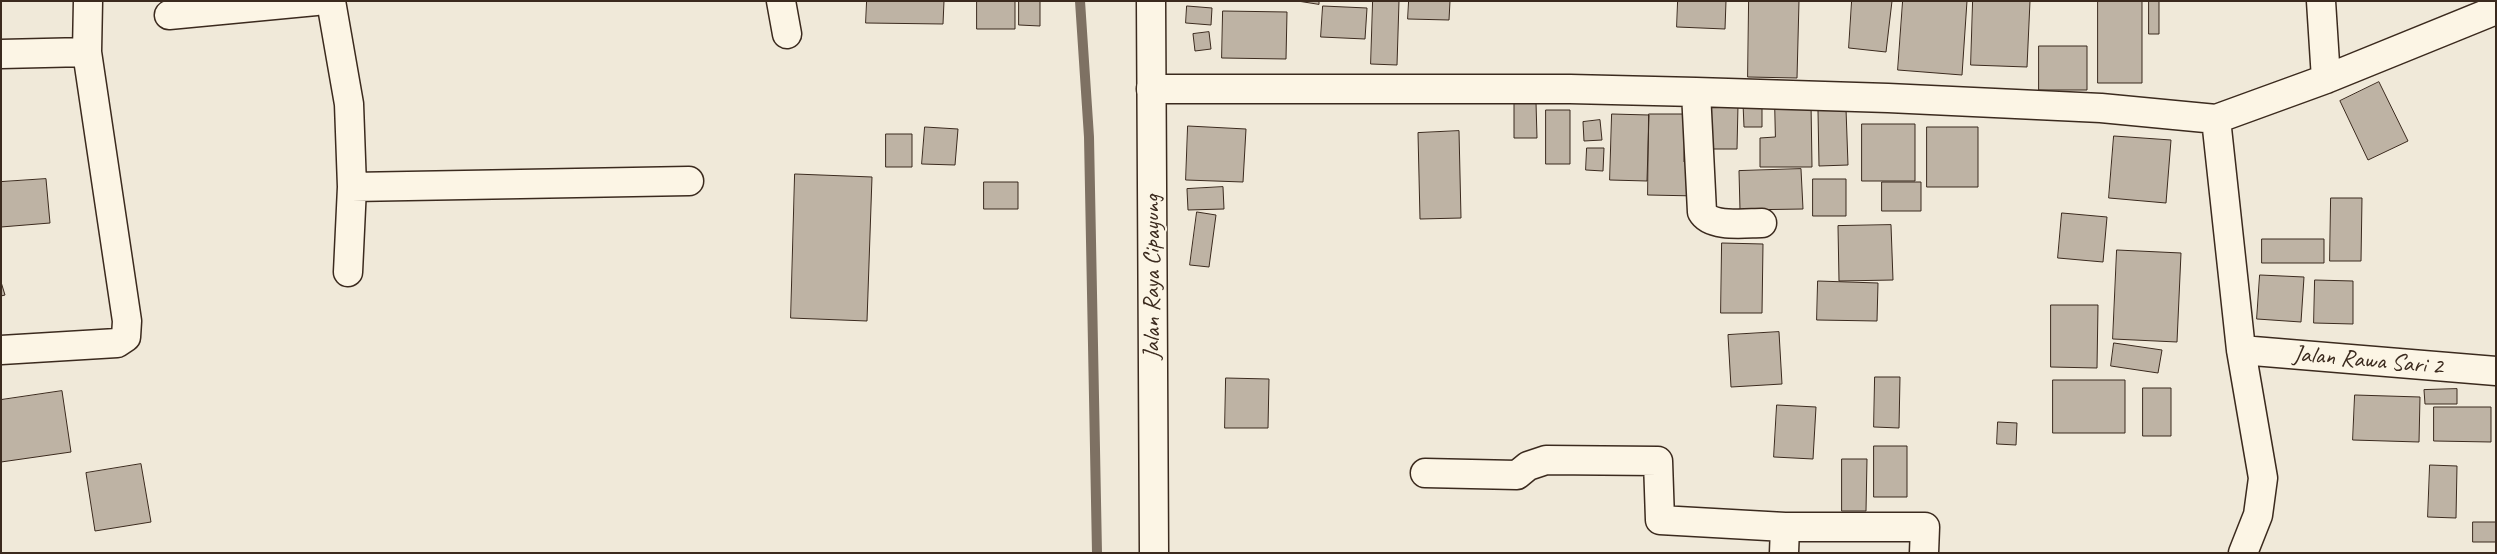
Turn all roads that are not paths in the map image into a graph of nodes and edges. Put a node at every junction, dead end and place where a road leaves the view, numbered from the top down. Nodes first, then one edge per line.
1 (88, 1) edge
2 (316, 1) edge
3 (331, 1) edge
4 (781, 1) edge
5 (1151, 1) edge
6 (2321, 1) edge
7 (2496, 10) edge
8 (169, 15) dead end
9 (787, 34) dead end
10 (87, 52) junction
11 (1, 54) edge
12 (2326, 80) junction
13 (1151, 89) junction
14 (1696, 92) junction
15 (2216, 119) junction
16 (689, 181) dead end
17 (352, 187) junction
18 (1762, 223) dead end
19 (348, 272) dead end
20 (1, 350) edge
21 (2241, 350) junction
22 (2496, 371) edge
23 (1425, 473) dead end
24 (1784, 540) edge
25 (1154, 553) edge
26 (1924, 553) edge
27 (2244, 553) edge

1 - 10 street
2 - 8 street
3 - 17 street
4 - 9 street
5 - 13 street, Jalan Raya Cipayung
6 - 12 street
7 - 12 street
10 - 11 street
10 - 20 street
12 - 15 street
13 - 14 street
13 - 25 street, Jalan Raya Cipayung
14 - 15 street
14 - 18 street
15 - 21 street
16 - 17 street
17 - 19 street
21 - 22 street, Jalan Rawa Sari 2
21 - 27 street
23 - 24 street
24 - 26 street

